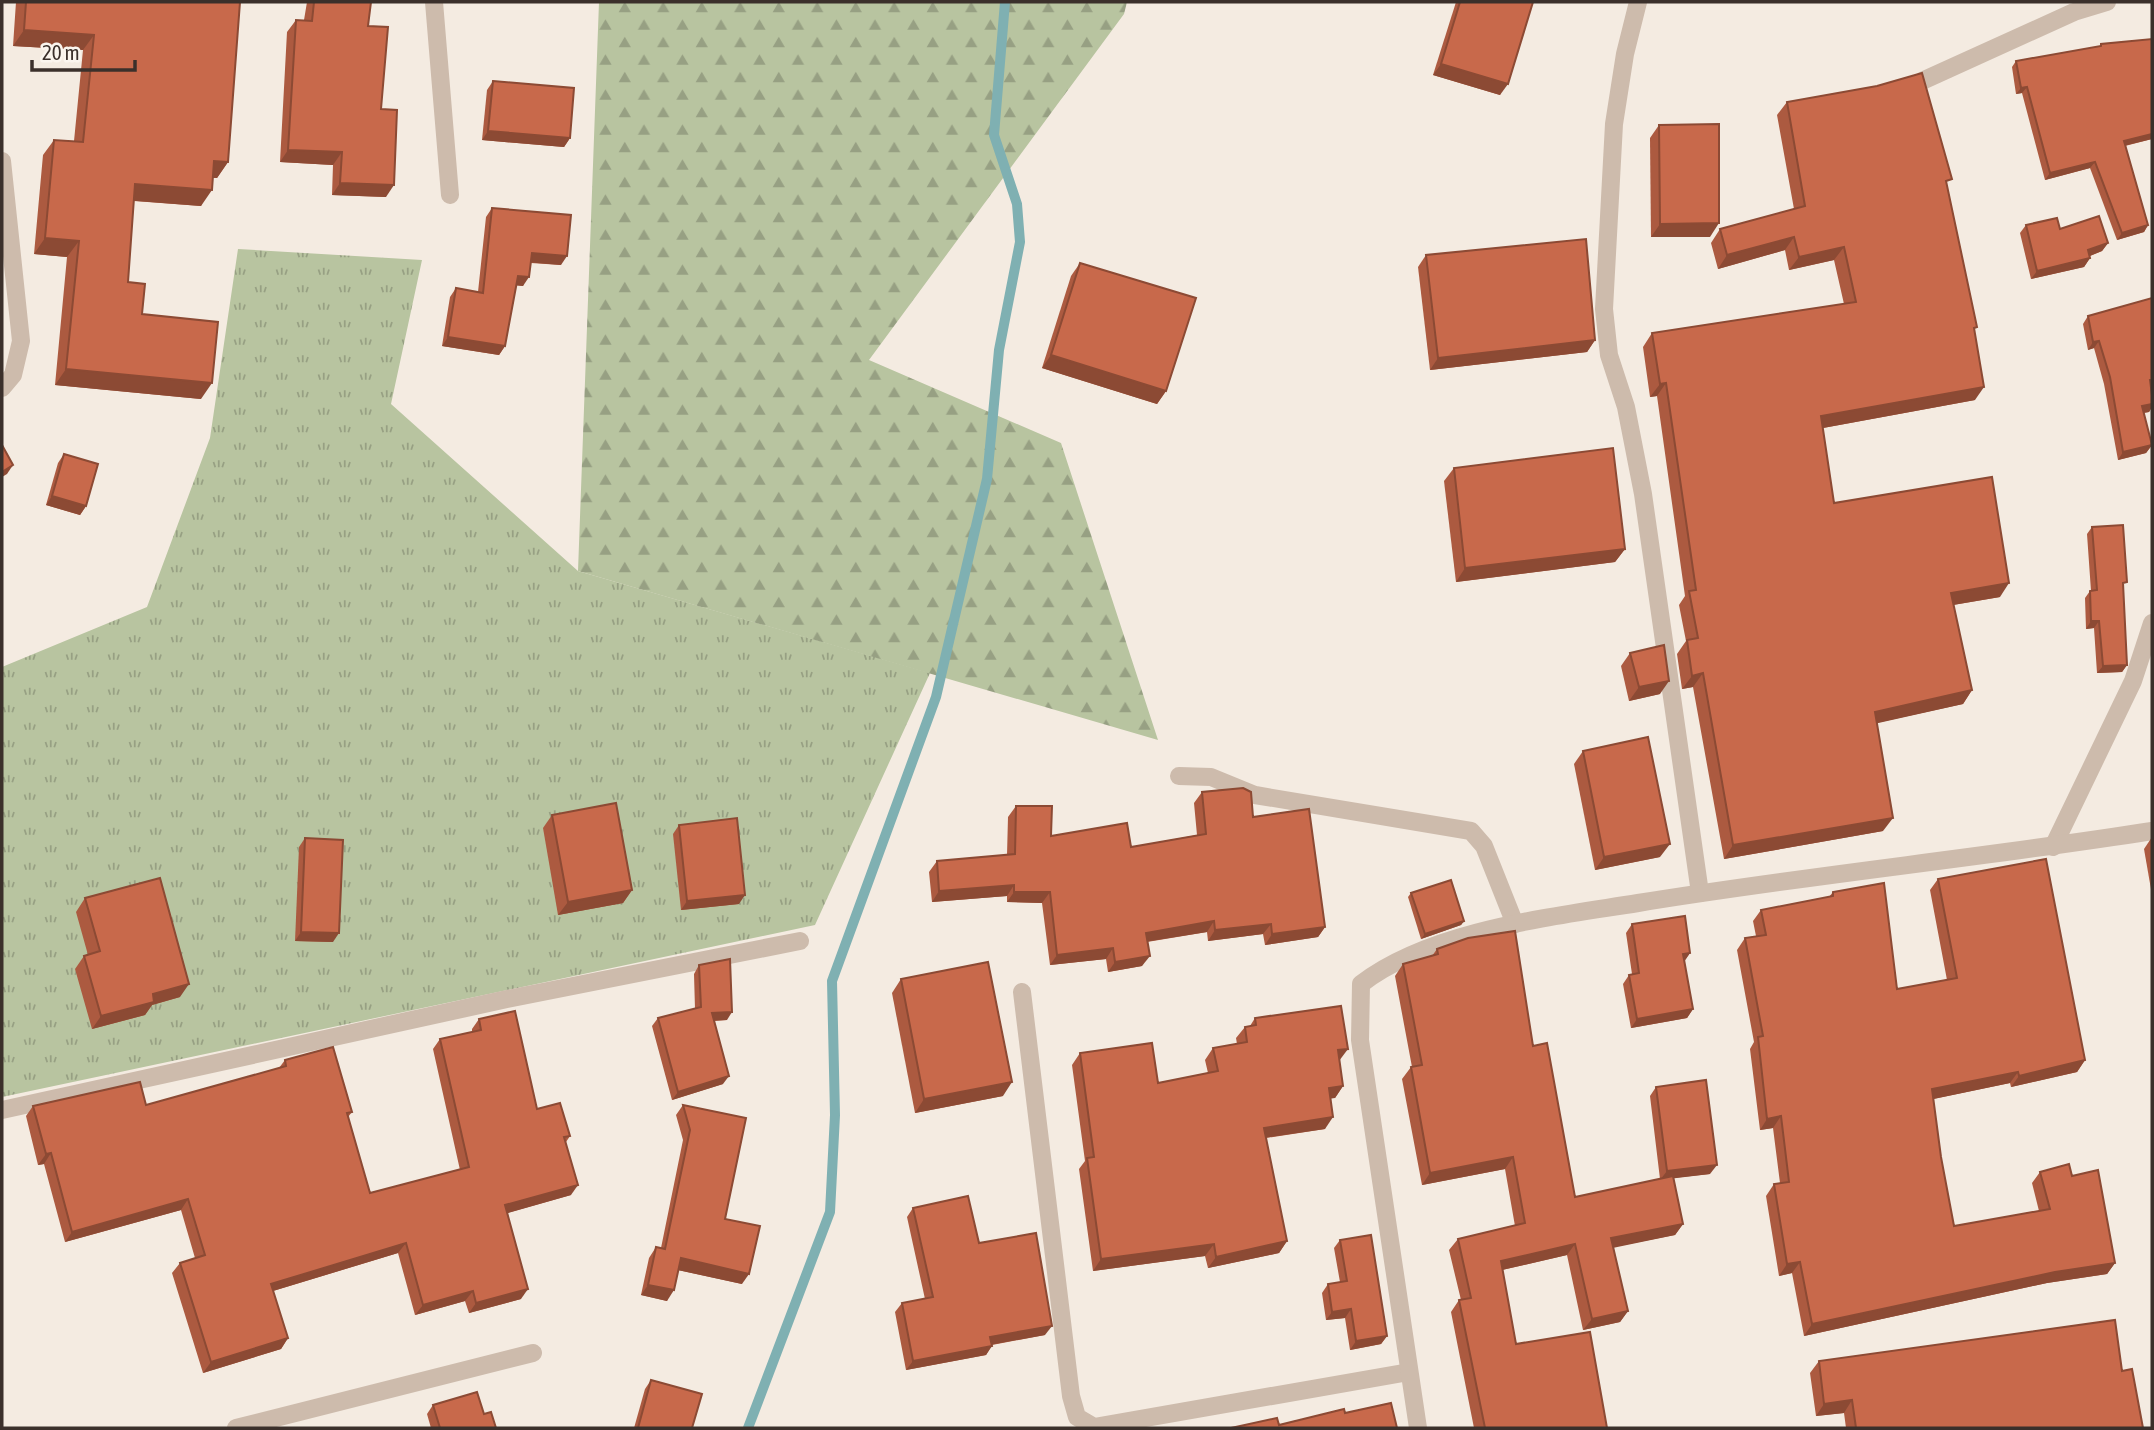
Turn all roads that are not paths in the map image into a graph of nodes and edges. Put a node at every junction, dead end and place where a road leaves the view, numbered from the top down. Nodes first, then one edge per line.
1 (434, 2) edge
2 (1638, 2) edge
3 (2107, 2) edge
4 (1923, 81) edge
5 (2, 161) edge
6 (450, 195) dead end
7 (2, 388) edge
8 (2152, 622) edge
9 (1180, 776) dead end
10 (2152, 831) edge
11 (2053, 847) junction
12 (1699, 893) junction
13 (1515, 924) junction
14 (800, 941) dead end
15 (1022, 992) dead end
16 (2, 1110) edge
17 (533, 1353) dead end
18 (1409, 1373) junction
19 (236, 1428) edge
20 (1418, 1428) edge

1 - 6 street
2 - 12 street
3 - 4 street
5 - 7 street
8 - 11 street
9 - 13 street
10 - 11 street
11 - 12 street
12 - 13 street
13 - 18 street
14 - 16 street
15 - 18 street
17 - 19 street
18 - 20 street

